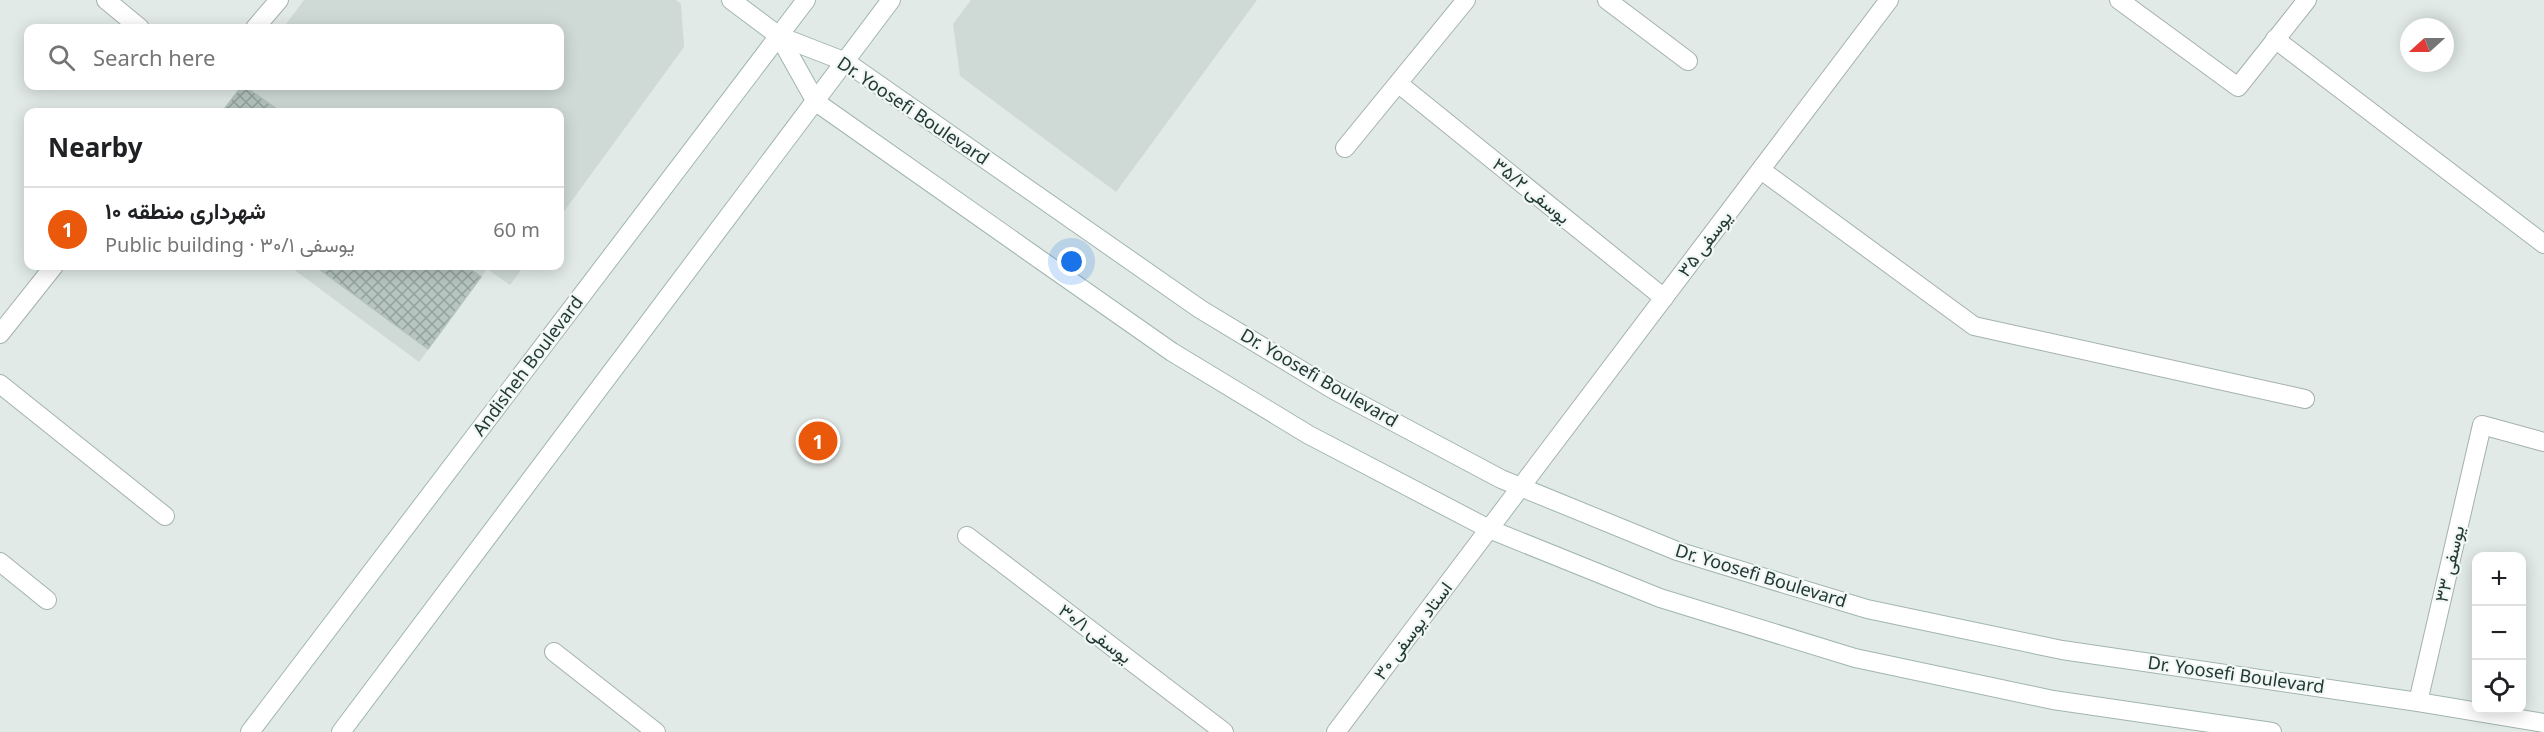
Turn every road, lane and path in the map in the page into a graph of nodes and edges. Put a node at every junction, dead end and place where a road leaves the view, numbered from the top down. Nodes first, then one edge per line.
1 (106, 0) edge
2 (279, 0) edge
3 (731, 0) edge
4 (806, 0) edge
5 (891, 0) edge
6 (1466, 0) edge
7 (1607, 0) edge
8 (1889, 0) edge
9 (2119, 0) edge
10 (2307, 0) edge
11 (135, 24) edge
12 (258, 24) edge
13 (779, 36) junction
14 (2275, 39) junction
15 (1688, 61) dead end
16 (846, 62) junction
17 (1399, 84) junction
18 (816, 102) junction
19 (1345, 148) dead end
20 (1761, 170) junction
21 (2544, 244) edge
22 (50, 270) edge
23 (1664, 298) junction
24 (7, 312) edge
25 (0, 334) edge
26 (0, 384) edge
27 (2305, 399) dead end
28 (2544, 442) edge
29 (1520, 488) junction
30 (165, 516) dead end
31 (1489, 529) junction
32 (967, 536) dead end
33 (0, 562) edge
34 (48, 600) dead end
35 (554, 652) dead end
36 (2418, 702) junction
37 (2544, 723) edge
38 (250, 732) edge
39 (341, 732) edge
40 (656, 732) edge
41 (1224, 732) edge
42 (1336, 732) edge
43 (2272, 732) edge

1 - 11 street
2 - 12 street
3 - 13 street
4 - 13 street, Andisheh Boulevard
5 - 16 street
6 - 17 street
7 - 15 street
8 - 20 street, یوسفی ۳۵
9 - 14 street
10 - 14 street
13 - 16 street, Dr. Yoosefi Boulevard
13 - 18 street
13 - 38 street, Andisheh Boulevard
14 - 21 street
16 - 18 street
16 - 29 street, Dr. Yoosefi Boulevard
17 - 19 street
17 - 23 street, یوسفی ۳۵/۲
18 - 31 street
18 - 39 street
20 - 23 street, یوسفی ۳۵
20 - 27 street
22 - 24 street
23 - 29 street, یوسفی ۳۵
24 - 25 street
26 - 30 street
28 - 36 street, یوسفی ۳۳
29 - 31 street, استاد یوسفی ۳۰
29 - 36 street, Dr. Yoosefi Boulevard
31 - 42 street, استاد یوسفی ۳۰
31 - 43 street
32 - 41 street, یوسفی ۳۰/۱
33 - 34 street
35 - 40 street
36 - 37 street, Dr. Yoosefi Boulevard

